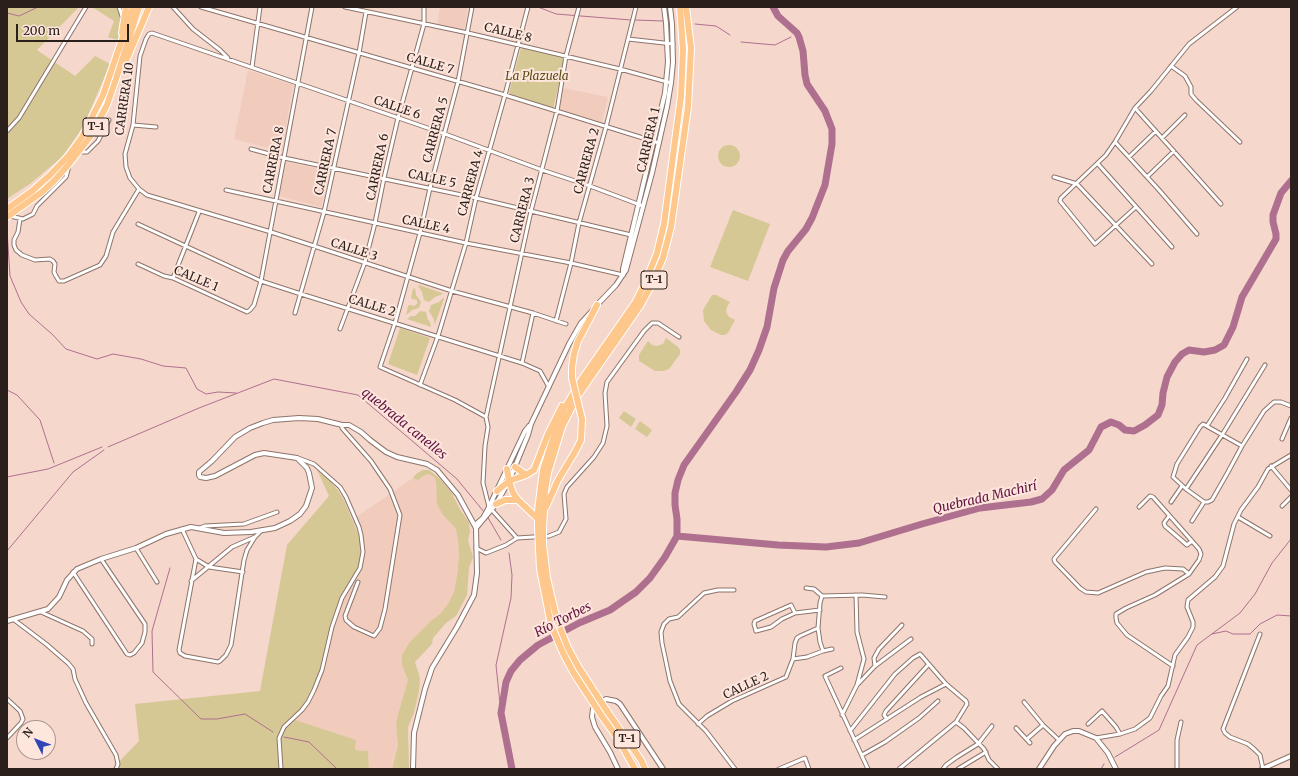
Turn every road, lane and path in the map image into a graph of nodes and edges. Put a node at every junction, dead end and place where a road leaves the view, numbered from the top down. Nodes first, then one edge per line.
1 (86, 7) edge
2 (119, 7) edge
3 (126, 7) edge
4 (133, 7) edge
5 (139, 7) edge
6 (149, 7) edge
7 (173, 7) edge
8 (201, 7) edge
9 (218, 7) edge
10 (260, 7) edge
11 (312, 7) edge
12 (345, 7) edge
13 (370, 7) edge
14 (424, 7) edge
15 (472, 7) edge
16 (528, 7) edge
17 (579, 7) edge
18 (636, 7) edge
19 (664, 7) edge
20 (670, 7) edge
21 (680, 7) edge
22 (686, 7) edge
23 (1237, 7) edge
24 (217, 12) junction
25 (367, 12) junction
26 (124, 20) junction
27 (257, 24) junction
28 (424, 24) junction
29 (468, 33) junction
30 (149, 34) joint
31 (306, 38) junction
32 (628, 39) junction
33 (667, 44) junction
34 (672, 44) junction
35 (518, 45) junction
36 (359, 53) junction
37 (117, 56) junction
38 (566, 56) junction
39 (229, 59) junction
40 (1171, 66) junction
41 (252, 67) junction
42 (411, 68) junction
43 (620, 69) junction
44 (116, 79) junction
45 (458, 82) junction
46 (669, 82) junction
47 (297, 83) junction
48 (505, 95) junction
49 (348, 100) junction
50 (1135, 108) junction
51 (556, 111) junction
52 (1185, 115) dead end
53 (398, 118) junction
54 (109, 120) dead end
55 (133, 125) junction
56 (156, 127) dead end
57 (606, 127) junction
58 (7, 131) edge
59 (1156, 131) junction
60 (445, 134) junction
61 (1162, 138) junction
62 (653, 142) junction
63 (1115, 142) junction
64 (1240, 142) dead end
65 (659, 143) junction
66 (251, 149) dead end
67 (489, 150) junction
68 (1174, 151) junction
69 (79, 152) junction
70 (1129, 157) junction
71 (284, 158) junction
72 (69, 164) junction
73 (1098, 164) junction
74 (334, 168) junction
75 (542, 170) junction
76 (1054, 177) dead end
77 (1147, 177) junction
78 (384, 178) junction
79 (1077, 184) junction
80 (590, 186) junction
81 (430, 188) junction
82 (139, 189) junction
83 (226, 190) dead end
84 (476, 198) junction
85 (275, 200) junction
86 (1221, 204) dead end
87 (641, 205) junction
88 (1136, 207) junction
89 (531, 211) junction
90 (199, 212) junction
91 (324, 212) junction
92 (8, 214) edge
93 (20, 219) junction
94 (375, 223) junction
95 (580, 223) junction
96 (138, 224) dead end
97 (1116, 225) junction
98 (270, 232) junction
99 (420, 233) junction
100 (1197, 234) dead end
101 (633, 236) junction
102 (466, 243) junction
103 (185, 246) junction
104 (315, 247) junction
105 (1172, 247) dead end
106 (522, 253) junction
107 (365, 262) junction
108 (571, 263) junction
109 (138, 264) dead end
110 (1152, 264) dead end
111 (623, 275) junction
112 (409, 277) junction
113 (173, 278) junction
114 (261, 281) junction
115 (452, 291) junction
116 (301, 294) junction
117 (598, 304) junction
118 (511, 307) junction
119 (348, 308) junction
120 (247, 312) joint
121 (295, 313) dead end
122 (533, 313) junction
123 (556, 320) junction
124 (395, 323) junction
125 (566, 324) dead end
126 (340, 329) dead end
127 (438, 336) junction
128 (679, 337) dead end
129 (500, 355) junction
130 (1247, 359) dead end
131 (522, 363) junction
132 (1265, 365) dead end
133 (589, 368) junction
134 (420, 385) junction
135 (549, 387) junction
136 (1291, 406) edge
137 (486, 417) junction
138 (1291, 418) edge
139 (531, 424) junction
140 (342, 425) junction
141 (1207, 426) junction
142 (1222, 435) junction
143 (1282, 439) dead end
144 (1242, 446) junction
145 (1291, 455) edge
146 (296, 458) junction
147 (1271, 466) junction
148 (515, 467) junction
149 (507, 469) junction
150 (526, 475) junction
151 (508, 481) junction
152 (1182, 486) junction
153 (1186, 489) junction
154 (1291, 490) edge
155 (497, 491) junction
156 (1291, 497) edge
157 (518, 500) junction
158 (1171, 502) dead end
159 (1204, 502) junction
160 (496, 504) junction
161 (1282, 506) dead end
162 (1139, 507) dead end
163 (490, 510) junction
164 (1096, 510) dead end
165 (277, 512) dead end
166 (544, 512) junction
167 (1169, 516) junction
168 (1238, 517) junction
169 (538, 519) junction
170 (1192, 521) dead end
171 (476, 527) junction
172 (182, 528) junction
173 (541, 528) junction
174 (199, 529) junction
175 (262, 530) junction
176 (1270, 536) dead end
177 (255, 537) junction
178 (517, 538) junction
179 (1192, 541) junction
180 (136, 548) junction
181 (476, 548) junction
182 (196, 558) junction
183 (102, 559) junction
184 (209, 567) junction
185 (73, 572) junction
186 (243, 572) junction
187 (1189, 574) junction
188 (158, 582) dead end
189 (191, 582) junction
190 (358, 582) dead end
191 (806, 588) dead end
192 (734, 590) dead end
193 (856, 595) junction
194 (822, 596) junction
195 (885, 597) dead end
196 (820, 610) junction
197 (41, 612) junction
198 (794, 613) junction
199 (12, 619) junction
200 (7, 621) edge
201 (902, 625) dead end
202 (818, 628) junction
203 (1260, 634) dead end
204 (911, 639) dead end
205 (92, 644) dead end
206 (832, 649) dead end
207 (823, 650) junction
208 (793, 659) junction
209 (929, 664) junction
210 (875, 666) junction
211 (1173, 666) junction
212 (841, 668) dead end
213 (946, 684) junction
214 (857, 685) junction
215 (7, 699) edge
216 (938, 701) dead end
217 (1024, 702) dead end
218 (842, 715) junction
219 (887, 719) junction
220 (956, 722) junction
221 (1181, 722) dead end
222 (698, 724) junction
223 (1088, 724) dead end
224 (1042, 725) junction
225 (992, 726) dead end
226 (1016, 728) dead end
227 (850, 731) junction
228 (1120, 734) junction
229 (7, 738) edge
230 (1096, 738) junction
231 (1027, 739) junction
232 (854, 740) junction
233 (1059, 740) junction
234 (1030, 743) dead end
235 (978, 744) junction
236 (986, 752) junction
237 (862, 756) junction
238 (1291, 756) edge
239 (116, 769) edge
240 (281, 769) edge
241 (413, 769) edge
242 (618, 769) edge
243 (634, 769) edge
244 (645, 769) edge
245 (663, 769) edge
246 (735, 769) edge
247 (780, 769) edge
248 (809, 769) edge
249 (868, 769) edge
250 (899, 769) edge
251 (943, 769) edge
252 (958, 769) edge
253 (997, 769) edge
254 (1039, 769) edge
255 (1116, 769) edge
256 (1177, 769) edge
257 (1263, 769) edge

1 - 58 street
2 - 26 street
3 - 26 highway
4 - 37 highway, T-1
5 - 44 highway, T-1
6 - 44 highway
7 - 39 street
8 - 24 street, CALLE 7
9 - 24 street
10 - 27 street
11 - 31 street, CARRERA 8
12 - 25 street, CALLE 8
13 - 25 street, CARRERA 7
14 - 28 street, CARRERA 6
15 - 29 street, CARRERA 5
16 - 35 street, CARRERA 4
17 - 38 street, CARRERA 3
18 - 32 street, CARRERA 2
19 - 33 street, CARRERA 1
20 - 34 street, CARRERA 1
21 - 133 highway, T-1
22 - 166 highway, T-1
23 - 40 street
24 - 27 street, CALLE 7
25 - 28 street, CALLE 8
25 - 36 street, CARRERA 7
26 - 37 highway
27 - 31 street, CALLE 7
27 - 41 street
28 - 29 street, CALLE 8
28 - 42 street, CARRERA 6
29 - 35 street, CALLE 8
29 - 45 street, CARRERA 5
30 - 39 street, CALLE 6
30 - 55 street, CARRERA 10
31 - 36 street, CALLE 7
31 - 47 street, CARRERA 8
32 - 33 street
32 - 43 street, CARRERA 2
33 - 34 street
33 - 46 street, CARRERA 1
34 - 46 street, CARRERA 1
35 - 38 street, CALLE 8
35 - 48 street, CARRERA 4
36 - 42 street, CALLE 7
36 - 49 street, CARRERA 7
37 - 92 highway, T-1
38 - 43 street, CALLE 8
38 - 51 street, CARRERA 3
39 - 41 street, CALLE 6
40 - 50 street
40 - 64 street
41 - 47 street, CALLE 6
42 - 45 street, CALLE 7
42 - 53 street, CARRERA 6
43 - 46 street, CALLE 8
43 - 57 street, CARRERA 2
44 - 69 highway, T-1
45 - 48 street, CALLE 7
45 - 60 street, CARRERA 5
46 - 62 street, CARRERA 1
46 - 65 street, CARRERA 1
47 - 49 street, CALLE 6
47 - 71 street, CARRERA 8
48 - 51 street, CALLE 7
48 - 67 street, CARRERA 4
49 - 53 street, CALLE 6
49 - 74 street, CARRERA 7
50 - 59 street
50 - 63 street
51 - 57 street, CALLE 7
51 - 75 street, CARRERA 3
52 - 61 street
53 - 60 street, CALLE 6
53 - 78 street, CARRERA 6
54 - 69 street
55 - 56 street
55 - 82 street, CARRERA 10
57 - 62 street, CALLE 7
57 - 80 street, CARRERA 2
59 - 61 street
59 - 70 street
60 - 67 street, CALLE 6
60 - 81 street, CARRERA 5
61 - 68 street
62 - 65 street, CALLE 7
62 - 87 street, CARRERA 1
63 - 70 street
63 - 73 street
65 - 87 street, CARRERA 1
66 - 71 street, CALLE 5
67 - 75 street, CALLE 6
67 - 84 street, CARRERA 4
68 - 77 street
68 - 86 street
69 - 72 highway, T-1
70 - 77 street
71 - 74 street, CALLE 5
71 - 85 street, CARRERA 8
72 - 92 highway, T-1
72 - 93 street
73 - 79 street
73 - 88 street
74 - 78 street, CALLE 5
74 - 91 street, CARRERA 7
75 - 80 street, CALLE 6
75 - 89 street, CARRERA 3
76 - 79 street
77 - 100 street
78 - 81 street, CALLE 5
78 - 94 street, CARRERA 6
79 - 97 street
79 - 97 street
80 - 87 street, CALLE 6
80 - 95 street, CARRERA 2
81 - 84 street, CALLE 5
81 - 99 street, CARRERA 5
82 - 90 street, CALLE 3
82 - 93 street
83 - 85 street, CALLE 4
84 - 89 street, CALLE 5
84 - 102 street, CARRERA 4
85 - 91 street, CALLE 4
85 - 98 street, CARRERA 8
87 - 101 street, CARRERA 1
88 - 97 street
88 - 105 street
89 - 95 street, CALLE 5
89 - 106 street, CARRERA 3
90 - 98 street, CALLE 3
90 - 103 street
91 - 94 street, CALLE 4
91 - 104 street, CARRERA 7
92 - 93 street
94 - 99 street, CALLE 4
94 - 107 street, CARRERA 6
95 - 101 street, CALLE 5
95 - 108 street, CARRERA 2
96 - 103 street, CALLE 2
97 - 110 street
98 - 104 street, CALLE 3
98 - 114 street, CARRERA 8
99 - 102 street, CALLE 4
99 - 112 street, CARRERA 5
101 - 111 street, CARRERA 1
102 - 106 street, CALLE 4
102 - 115 street, CARRERA 4
103 - 113 street
103 - 114 street, CALLE 2
104 - 107 street, CALLE 3
104 - 116 street, CARRERA 7
106 - 108 street, CALLE 4
106 - 118 street, CARRERA 3
107 - 112 street, CALLE 3
107 - 119 street, CARRERA 6
108 - 111 street, CALLE 4
108 - 123 street, CARRERA 2
109 - 113 street, CALLE 1
111 - 117 street, CARRERA 1
112 - 115 street, CALLE 3
112 - 124 street, CARRERA 5
113 - 120 street, CALLE 1
114 - 116 street, CALLE 2
114 - 120 street, CARRERA 8
115 - 118 street, CALLE 3
115 - 127 street, CARRERA 4
116 - 119 street, CALLE 2
116 - 121 street, CARRERA 7
117 - 135 street, CARRERA 1
117 - 166 highway, bridge
118 - 122 street, CALLE 3
118 - 129 street, CARRERA 3
119 - 124 street, CALLE 2
119 - 126 street, CARRERA 6
122 - 123 street, CALLE 3
122 - 131 street
123 - 125 street, CALLE 3
124 - 127 street, CALLE 2
124 - 134 street, CARRERA 5
127 - 129 street, CALLE 2
127 - 134 street, CARRERA 4
128 - 178 street
129 - 131 street, CALLE 2
129 - 137 street, CARRERA 3
130 - 141 street
131 - 135 street, CALLE 2
132 - 142 street
133 - 150 highway
133 - 169 highway, T-1
134 - 137 street
135 - 139 street, CARRERA 1
136 - 144 street
137 - 163 street, CARRERA 3
138 - 143 street
139 - 148 street
139 - 149 street
140 - 146 street
140 - 171 street
140 - 190 street
141 - 142 street
141 - 152 street
142 - 144 street
142 - 153 street
144 - 159 street
145 - 147 street
146 - 175 street
146 - 240 street
147 - 154 street
147 - 168 street
148 - 150 highway
148 - 151 street
149 - 151 highway
149 - 155 street
150 - 151 highway
151 - 155 highway
151 - 157 highway
151 - 160 street
152 - 153 street
152 - 158 street
153 - 159 street
155 - 163 street
156 - 161 street
157 - 160 highway
157 - 169 highway
159 - 170 street
160 - 163 street
162 - 167 street
163 - 171 street
163 - 178 street
164 - 187 street
165 - 174 street
166 - 173 highway, T-1
167 - 179 street
167 - 179 street
168 - 176 street
168 - 211 street
169 - 173 highway, T-1
171 - 181 street
172 - 174 street
172 - 180 street
172 - 182 street
173 - 243 highway, T-1, bridge
173 - 244 highway, T-1, bridge
174 - 175 street
175 - 177 street
177 - 184 street
177 - 186 street
178 - 181 street
179 - 187 street
180 - 183 street
180 - 188 street
181 - 241 street
182 - 184 street
182 - 189 street
183 - 185 street
183 - 185 street
184 - 186 street
184 - 189 street
185 - 197 street
186 - 189 street
187 - 211 street
191 - 194 street
192 - 222 street
193 - 194 street
193 - 195 street
193 - 214 street
194 - 196 street
196 - 198 street
196 - 202 street
197 - 199 street
197 - 205 street
198 - 198 street
199 - 200 street
199 - 239 street
201 - 210 street
202 - 207 street
202 - 208 street, CALLE 2
203 - 257 street
204 - 210 street
206 - 207 street
207 - 208 street
208 - 222 street, CALLE 2
209 - 213 street
209 - 219 street
209 - 227 street
210 - 214 street
211 - 228 street
212 - 218 street
213 - 219 street
213 - 220 street
214 - 218 street
215 - 229 street
216 - 237 street
217 - 224 street
218 - 227 street
219 - 232 street
220 - 235 street
220 - 250 street
221 - 256 street
222 - 246 street
223 - 228 street
224 - 231 street
224 - 233 street
225 - 235 street
226 - 231 street
227 - 232 street
228 - 230 street
230 - 233 street
230 - 255 street
231 - 234 street
232 - 237 street
233 - 254 street
235 - 236 street
235 - 251 street
236 - 252 street
236 - 253 street
237 - 249 street
238 - 257 street
242 - 245 street
247 - 248 street

